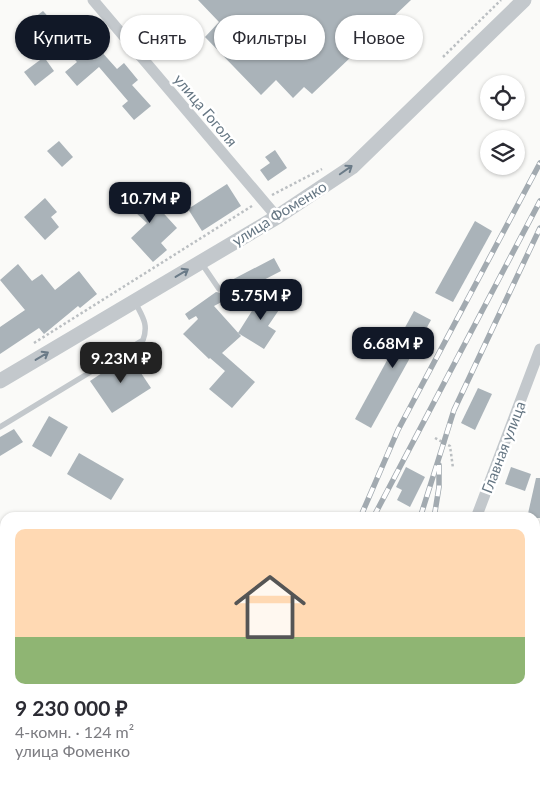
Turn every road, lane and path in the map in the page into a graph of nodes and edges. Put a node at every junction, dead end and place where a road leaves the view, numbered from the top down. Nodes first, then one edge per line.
1 (93, 0) edge
2 (524, 0) edge
3 (277, 217) junction
4 (200, 262) junction
5 (220, 289) dead end
6 (134, 302) junction
7 (540, 349) edge
8 (0, 381) edge
9 (0, 426) edge
10 (435, 438) dead end
11 (453, 468) dead end
12 (478, 512) edge

1 - 3 street, улица Гоголя
3 -> 2 street, улица Фоменко
3 - 4 street, улица Фоменко
4 - 5 lane
6 -> 4 street, улица Фоменко
8 -> 6 street, улица Фоменко
6 - 9 lane
7 - 12 street, Главная улица
10 - 11 path

